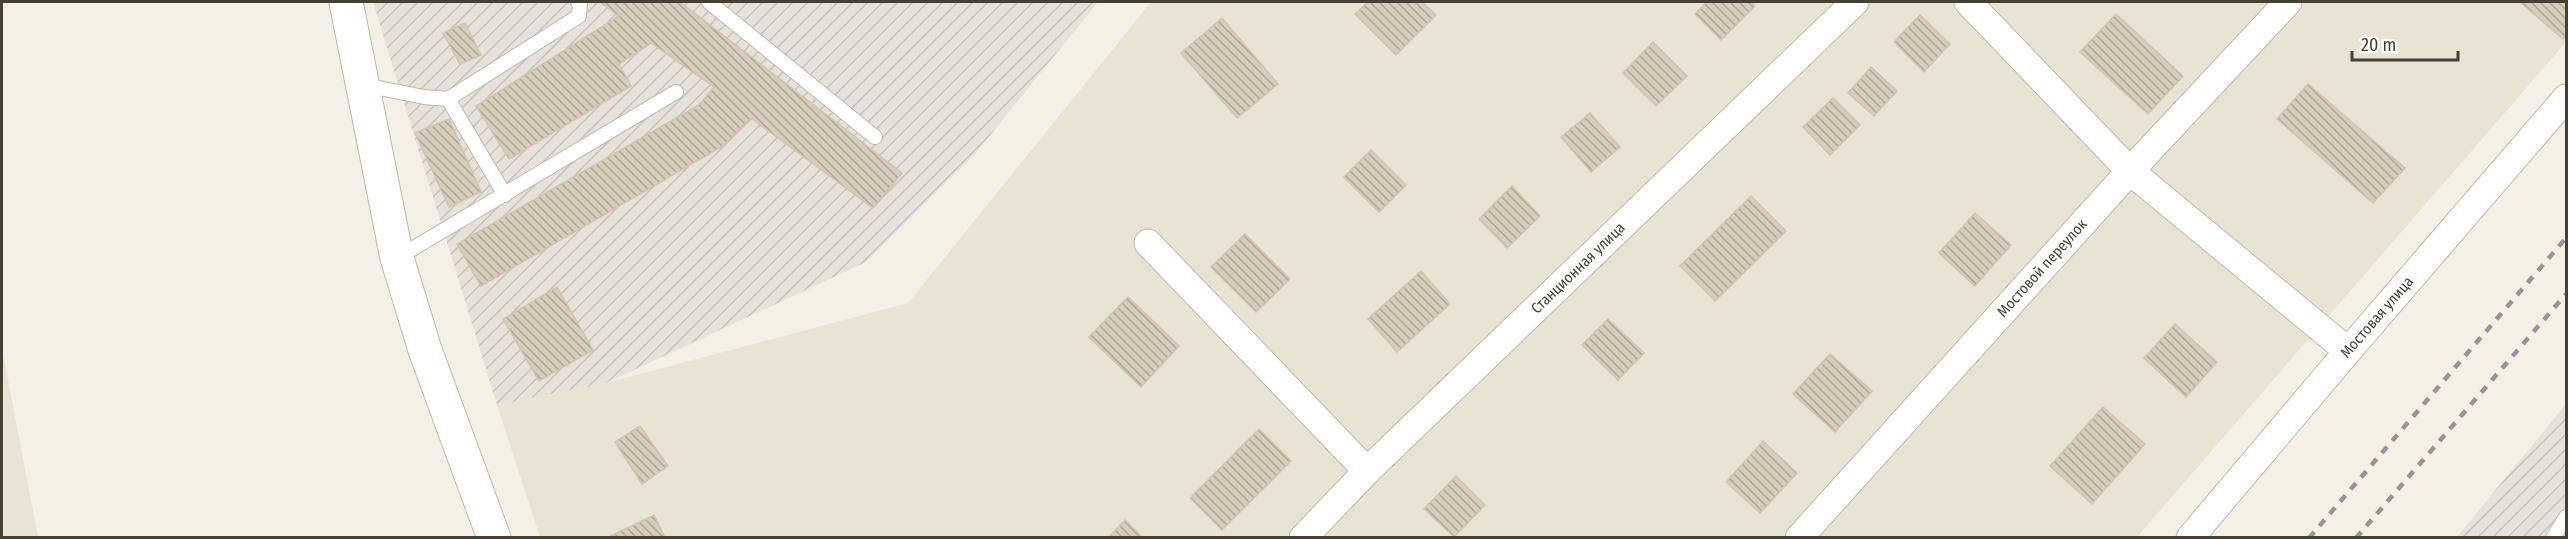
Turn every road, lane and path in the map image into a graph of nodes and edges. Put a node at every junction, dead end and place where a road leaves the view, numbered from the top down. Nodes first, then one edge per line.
1 (346, 2) edge
2 (578, 2) edge
3 (1855, 2) edge
4 (1968, 2) edge
5 (2288, 2) edge
6 (716, 3) edge
7 (362, 85) junction
8 (676, 92) dead end
9 (2566, 98) edge
10 (448, 99) junction
11 (875, 137) dead end
12 (2130, 171) junction
13 (505, 195) junction
14 (1148, 243) dead end
15 (397, 258) junction
16 (2348, 351) junction
17 (1367, 471) junction
18 (2566, 517) edge
19 (494, 537) edge
20 (1303, 537) edge
21 (1799, 537) edge
22 (2190, 537) edge
23 (2553, 537) edge

1 - 7 street
2 - 10 lane
3 - 17 street, Станционная улица
4 - 12 street
5 - 12 street, Мостовой переулок
6 - 11 lane
7 - 10 lane
7 - 15 street
8 - 13 lane
9 - 16 street, Мостовая улица
10 - 13 lane
12 - 16 street
12 - 21 street, Мостовой переулок
13 - 15 lane
14 - 17 street
15 - 19 street
16 - 22 street, Мостовая улица
17 - 20 street, Станционная улица
18 - 23 lane

